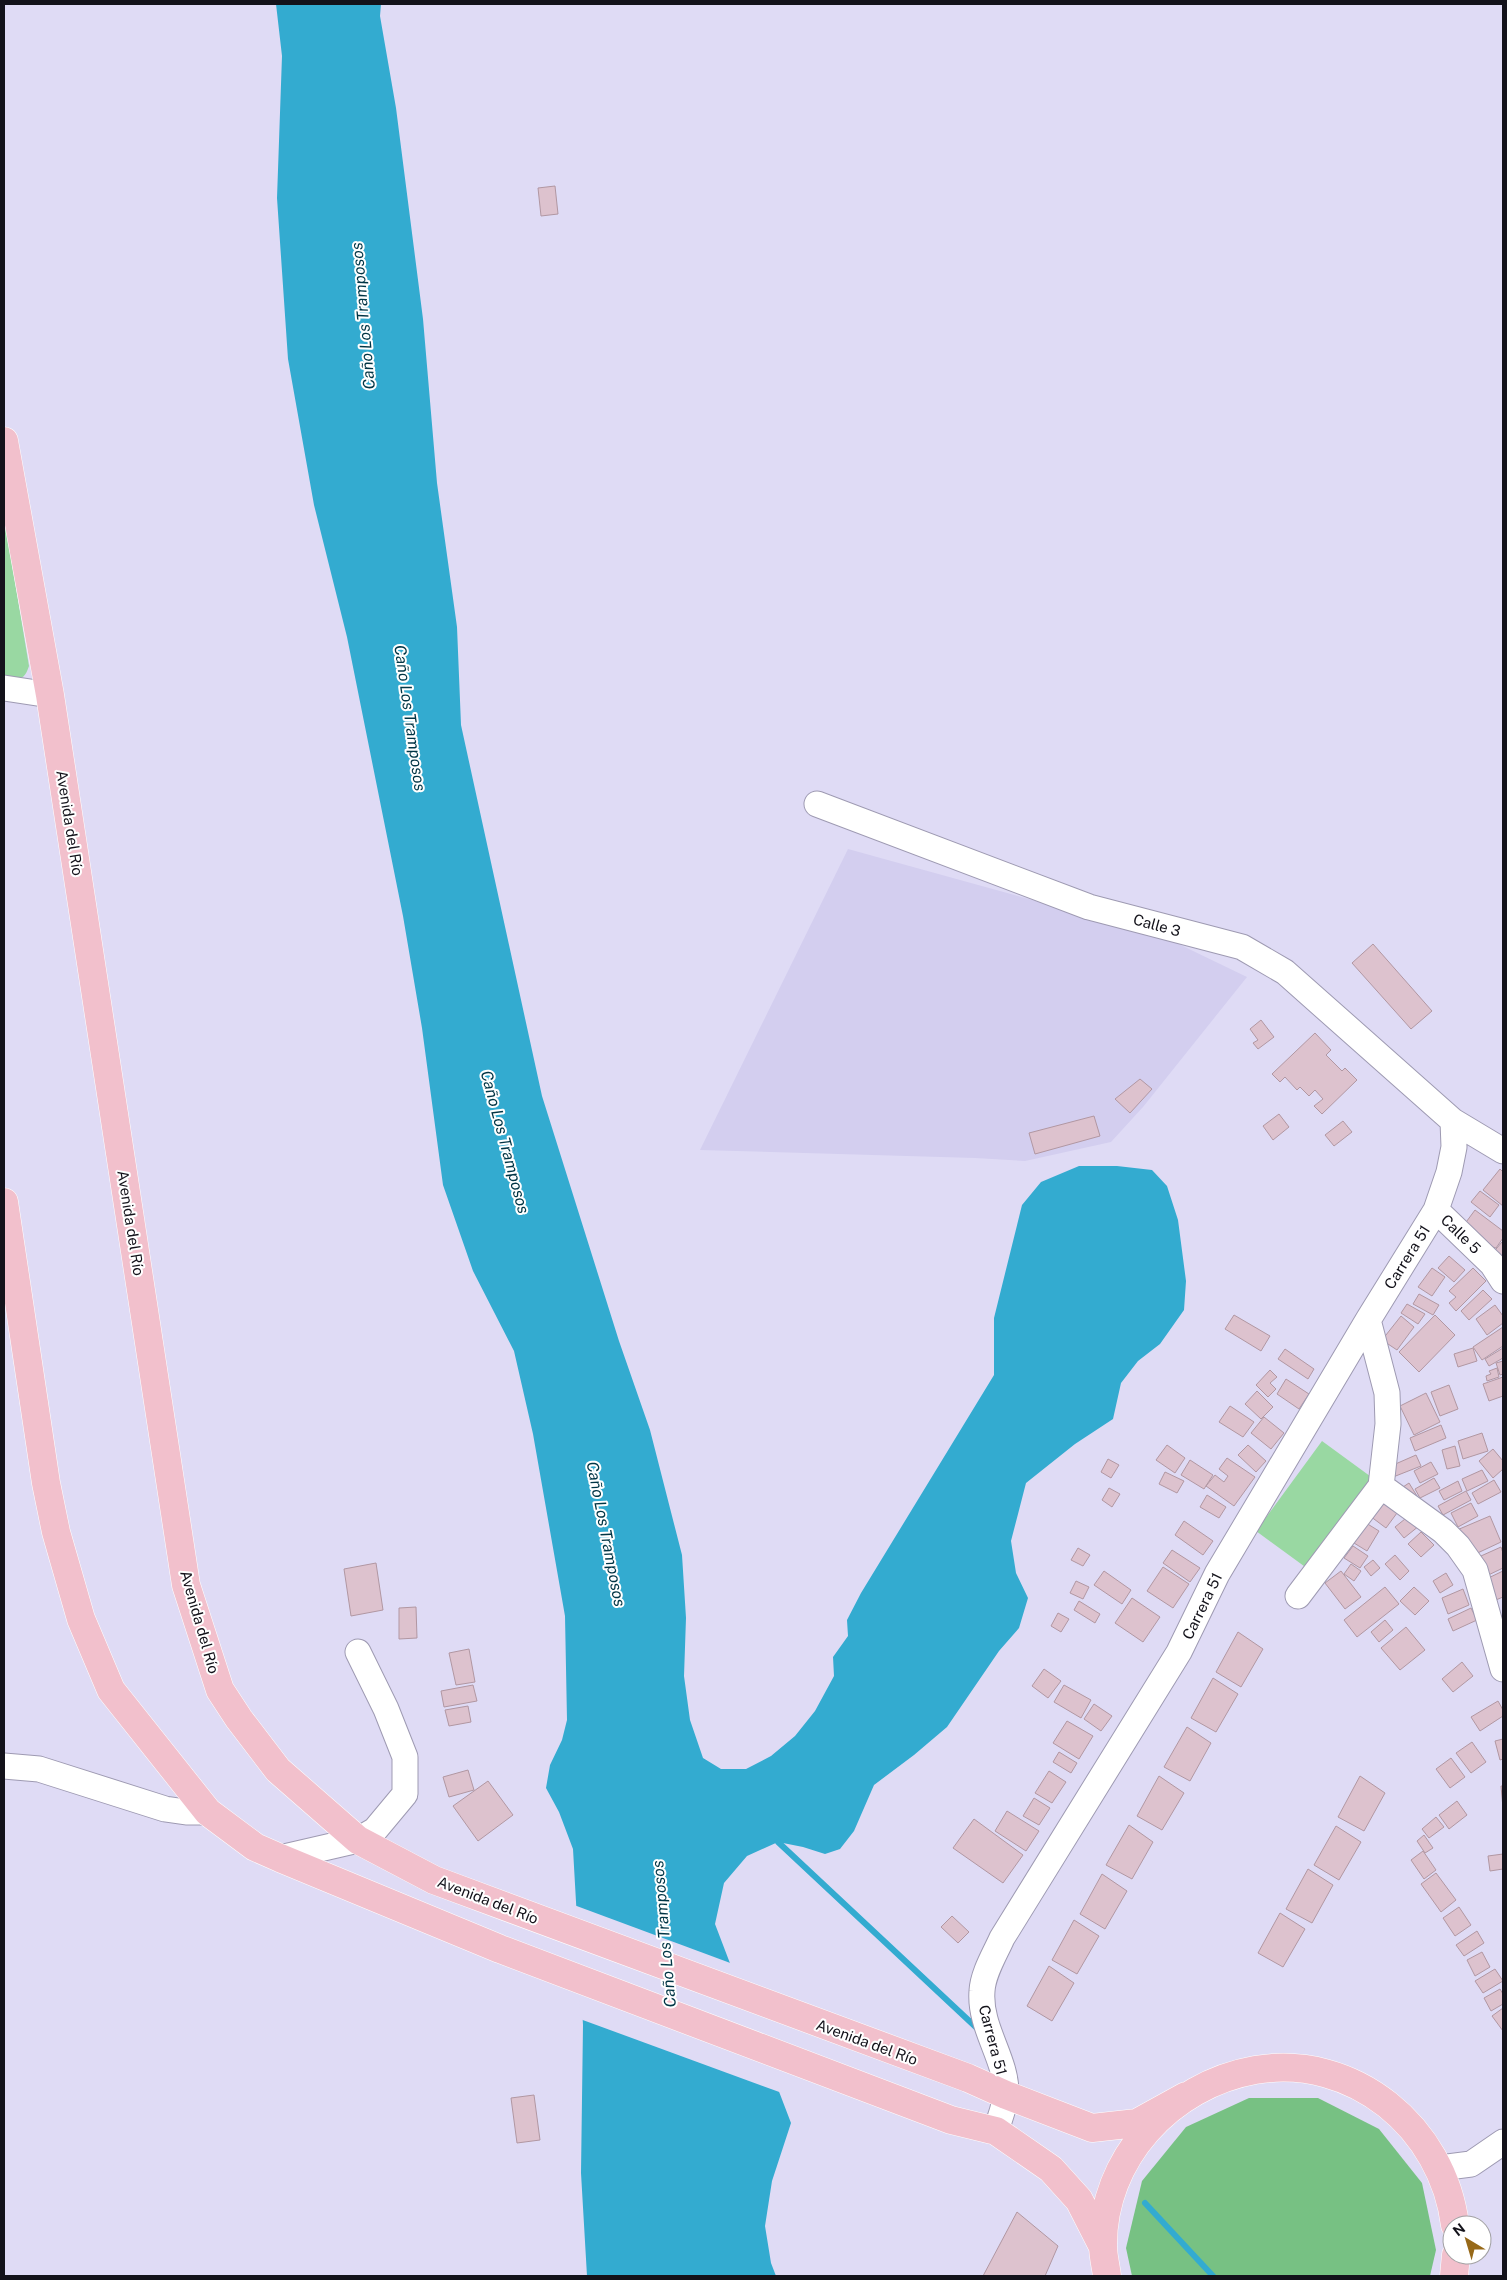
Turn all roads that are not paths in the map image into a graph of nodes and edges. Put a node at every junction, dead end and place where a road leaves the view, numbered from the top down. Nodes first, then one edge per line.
1 (4, 441) edge
2 (4, 688) edge
3 (50, 695) junction
4 (817, 804) dead end
5 (1453, 1121) junction
6 (1503, 1151) edge
7 (4, 1202) edge
8 (1436, 1210) junction
9 (1503, 1281) edge
10 (1368, 1320) junction
11 (1381, 1486) junction
12 (1298, 1596) dead end
13 (358, 1652) dead end
14 (1503, 1669) edge
15 (4, 1766) edge
16 (208, 1812) junction
17 (358, 1840) junction
18 (280, 1858) junction
19 (1006, 2095) junction
20 (1186, 2096) junction
21 (996, 2131) junction
22 (1503, 2142) edge
23 (1440, 2168) junction
24 (1455, 2215) edge
25 (1103, 2247) junction
26 (1108, 2276) edge

1 - 3 main road, Avenida del Río
2 - 3 street
3 - 17 main road, Avenida del Río
4 - 5 street, Calle 3
5 - 6 street, Calle 3
5 - 8 street, Carrera 51
7 - 16 main road
8 - 9 street, Calle 5
8 - 10 street, Carrera 51
10 - 11 street
10 - 19 street, Carrera 51
11 - 12 street
11 - 14 street
13 - 17 street
15 - 16 street
16 - 18 main road
17 - 18 street
17 - 19 main road, Avenida del Río
18 - 21 main road
19 - 20 main road, Avenida del Río
19 - 21 street
20 - 23 main road
20 - 25 main road
21 - 25 main road
22 - 23 street
23 - 24 main road
25 - 26 main road

